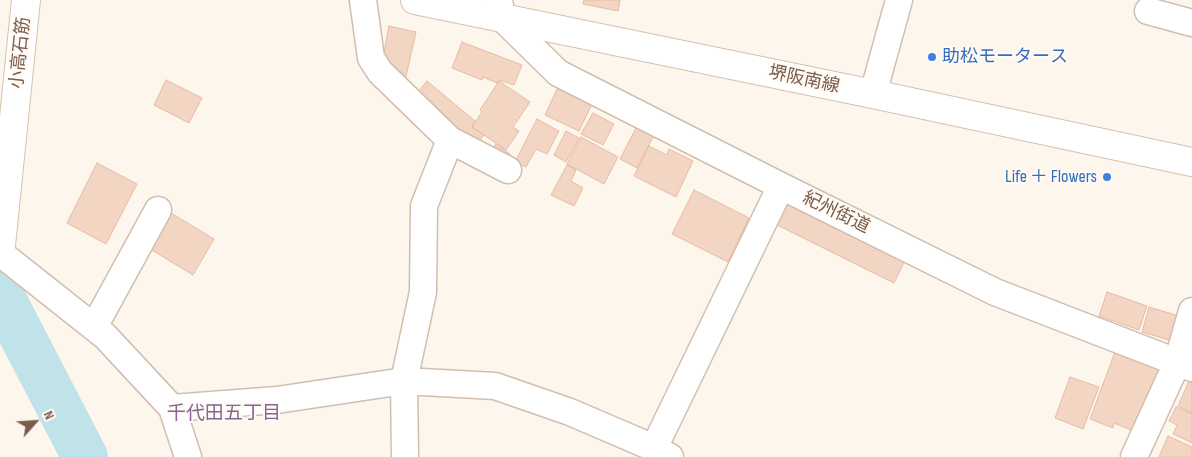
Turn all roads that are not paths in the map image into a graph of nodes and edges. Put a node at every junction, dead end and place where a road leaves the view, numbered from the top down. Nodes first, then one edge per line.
1 (26, 0) edge
2 (363, 0) edge
3 (415, 0) edge
4 (899, 0) edge
5 (500, 9) edge
6 (1148, 11) dead end
7 (1192, 23) edge
8 (874, 94) junction
9 (450, 140) junction
10 (1192, 162) edge
11 (508, 170) dead end
12 (781, 186) junction
13 (158, 210) dead end
14 (0, 254) edge
15 (1192, 312) edge
16 (94, 327) junction
17 (1184, 366) edge
18 (404, 381) junction
19 (172, 408) junction
20 (662, 452) edge
21 (188, 457) edge
22 (405, 457) edge
23 (1134, 457) edge

1 - 14 main road, 小高石筋
2 - 9 street
3 - 5 main road, 堺阪南線
4 - 8 street
5 - 8 main road, 堺阪南線
5 - 12 street, 紀州街道
6 - 7 street
8 - 10 main road, 堺阪南線
9 - 11 street
9 - 18 street
12 - 17 street, 紀州街道
12 - 20 street
13 - 16 street
14 - 16 street
15 - 17 street
16 - 19 street
17 - 23 street
18 - 19 street
18 - 20 street
18 - 22 street
19 - 21 street

